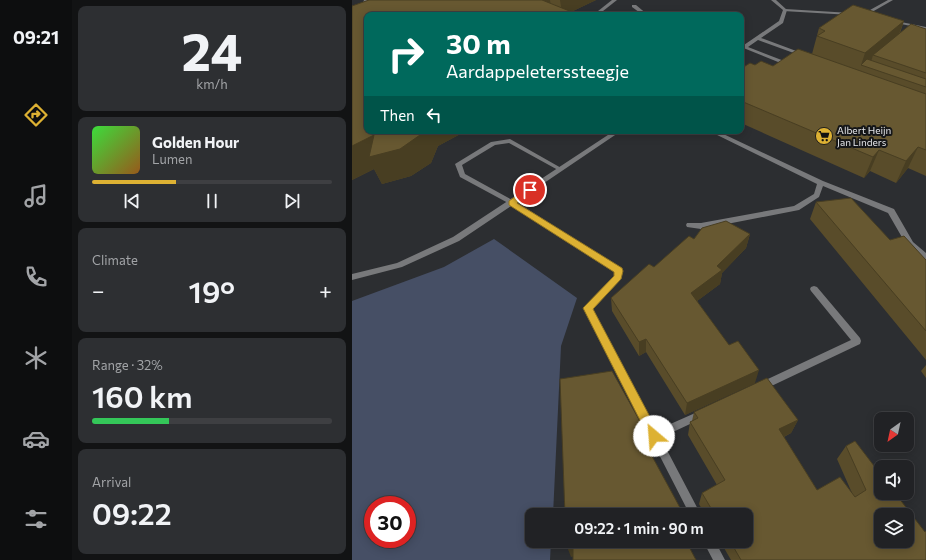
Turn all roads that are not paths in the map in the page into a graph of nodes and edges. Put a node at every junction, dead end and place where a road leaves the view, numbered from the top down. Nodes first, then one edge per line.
1 (366, 0) edge
2 (615, 0) edge
3 (773, 0) edge
4 (891, 0) edge
5 (634, 6) dead end
6 (785, 10) junction
7 (599, 12) edge
8 (642, 12) edge
9 (863, 15) junction
10 (352, 16) edge
11 (871, 17) edge
12 (886, 20) edge
13 (926, 28) edge
14 (757, 38) junction
15 (744, 47) edge
16 (744, 49) edge
17 (808, 57) edge
18 (795, 66) edge
19 (614, 134) edge
20 (718, 134) edge
21 (560, 170) junction
22 (821, 183) junction
23 (512, 203) junction
24 (690, 225) dead end
25 (926, 257) edge
26 (352, 277) edge
27 (814, 289) dead end
28 (748, 392) edge
29 (712, 409) edge
30 (654, 436) junction
31 (692, 508) edge
32 (713, 548) edge
33 (719, 560) edge

1 - 10 street
2 - 7 street
3 - 6 street
4 - 9 street
5 - 8 street
6 - 9 street
6 - 14 street
9 - 11 street
12 - 13 street
14 - 15 street
14 - 17 street
16 - 18 street
19 - 21 street
20 - 22 street
21 - 23 street
21 - 23 street
22 - 24 street
22 - 25 street
23 - 26 street
23 - 30 street
27 - 28 street
29 - 30 street
30 - 31 street
32 - 33 street

